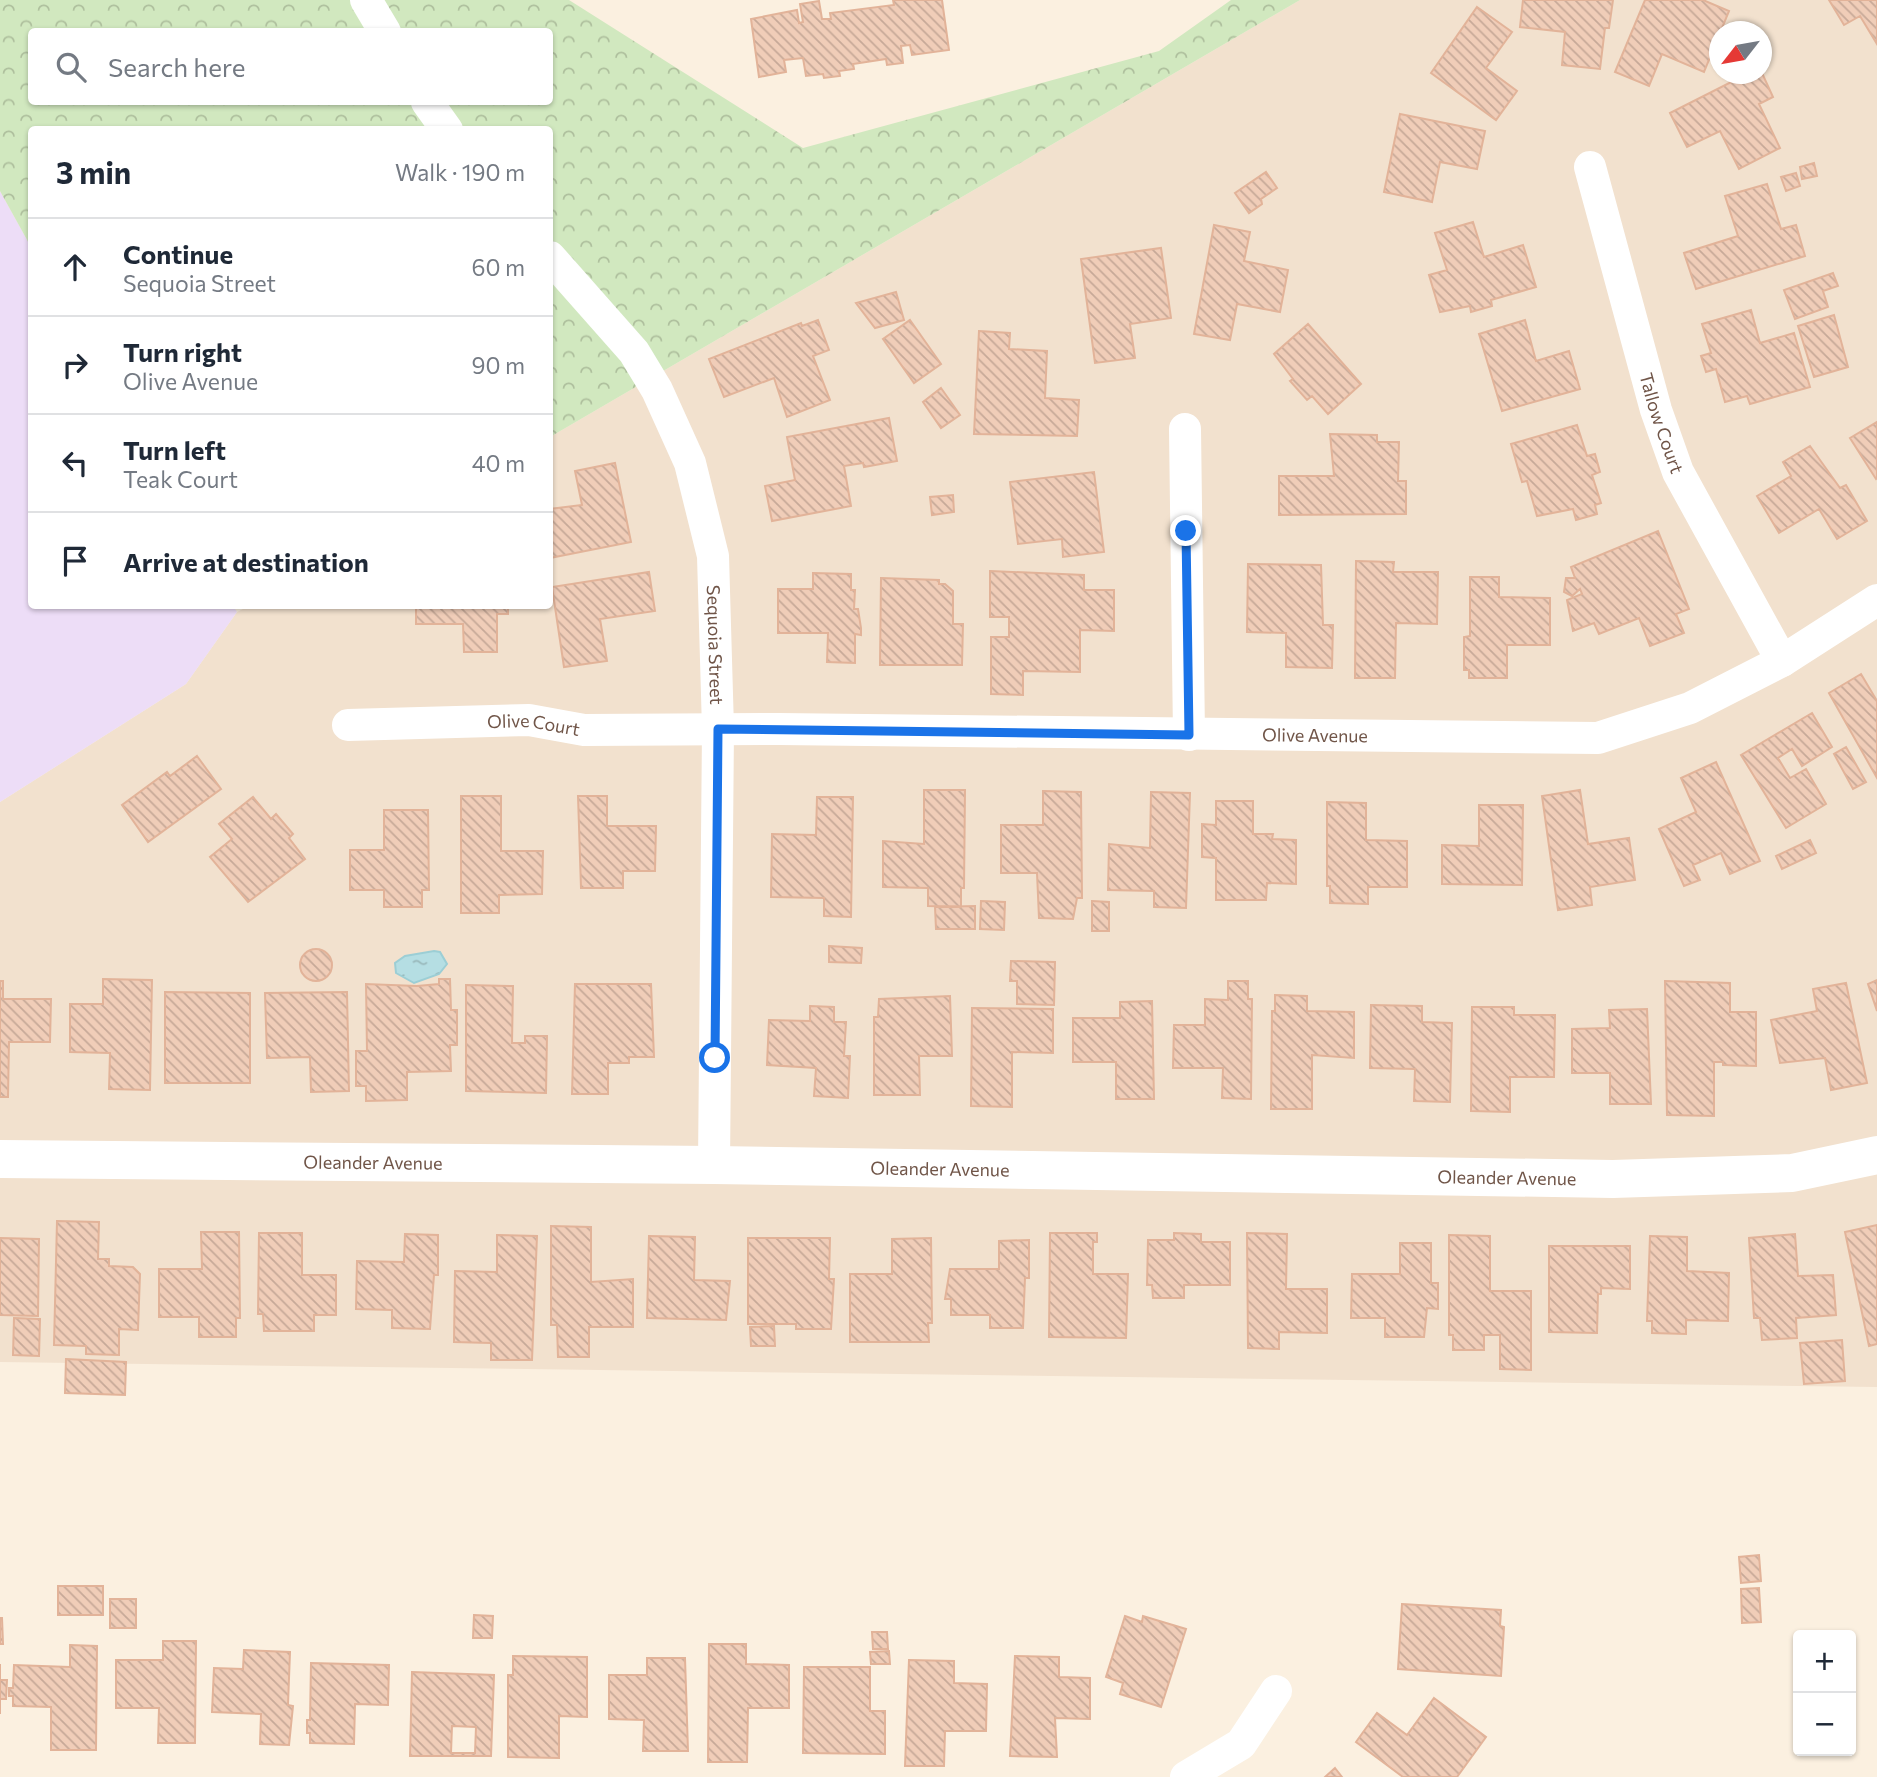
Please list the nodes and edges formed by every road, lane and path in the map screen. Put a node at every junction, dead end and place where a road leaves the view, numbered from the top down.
1 (366, 0) edge
2 (383, 28) edge
3 (429, 105) edge
4 (444, 126) edge
5 (1590, 167) dead end
6 (553, 260) edge
7 (1185, 429) dead end
8 (1877, 600) edge
9 (1783, 661) junction
10 (348, 725) dead end
11 (718, 729) junction
12 (1189, 735) junction
13 (1877, 1155) edge
14 (0, 1159) edge
15 (714, 1165) junction
16 (1276, 1691) dead end
17 (1186, 1777) edge

1 - 2 street
3 - 4 street
5 - 9 street, Tallow Court
6 - 11 street, Sequoia Street
7 - 12 street
8 - 9 street, Olive Avenue
9 - 12 street, Olive Avenue
10 - 11 street, Olive Court
11 - 12 street, Olive Avenue
11 - 15 street, Sequoia Street
13 - 15 street, Oleander Avenue
14 - 15 street, Oleander Avenue
16 - 17 street

